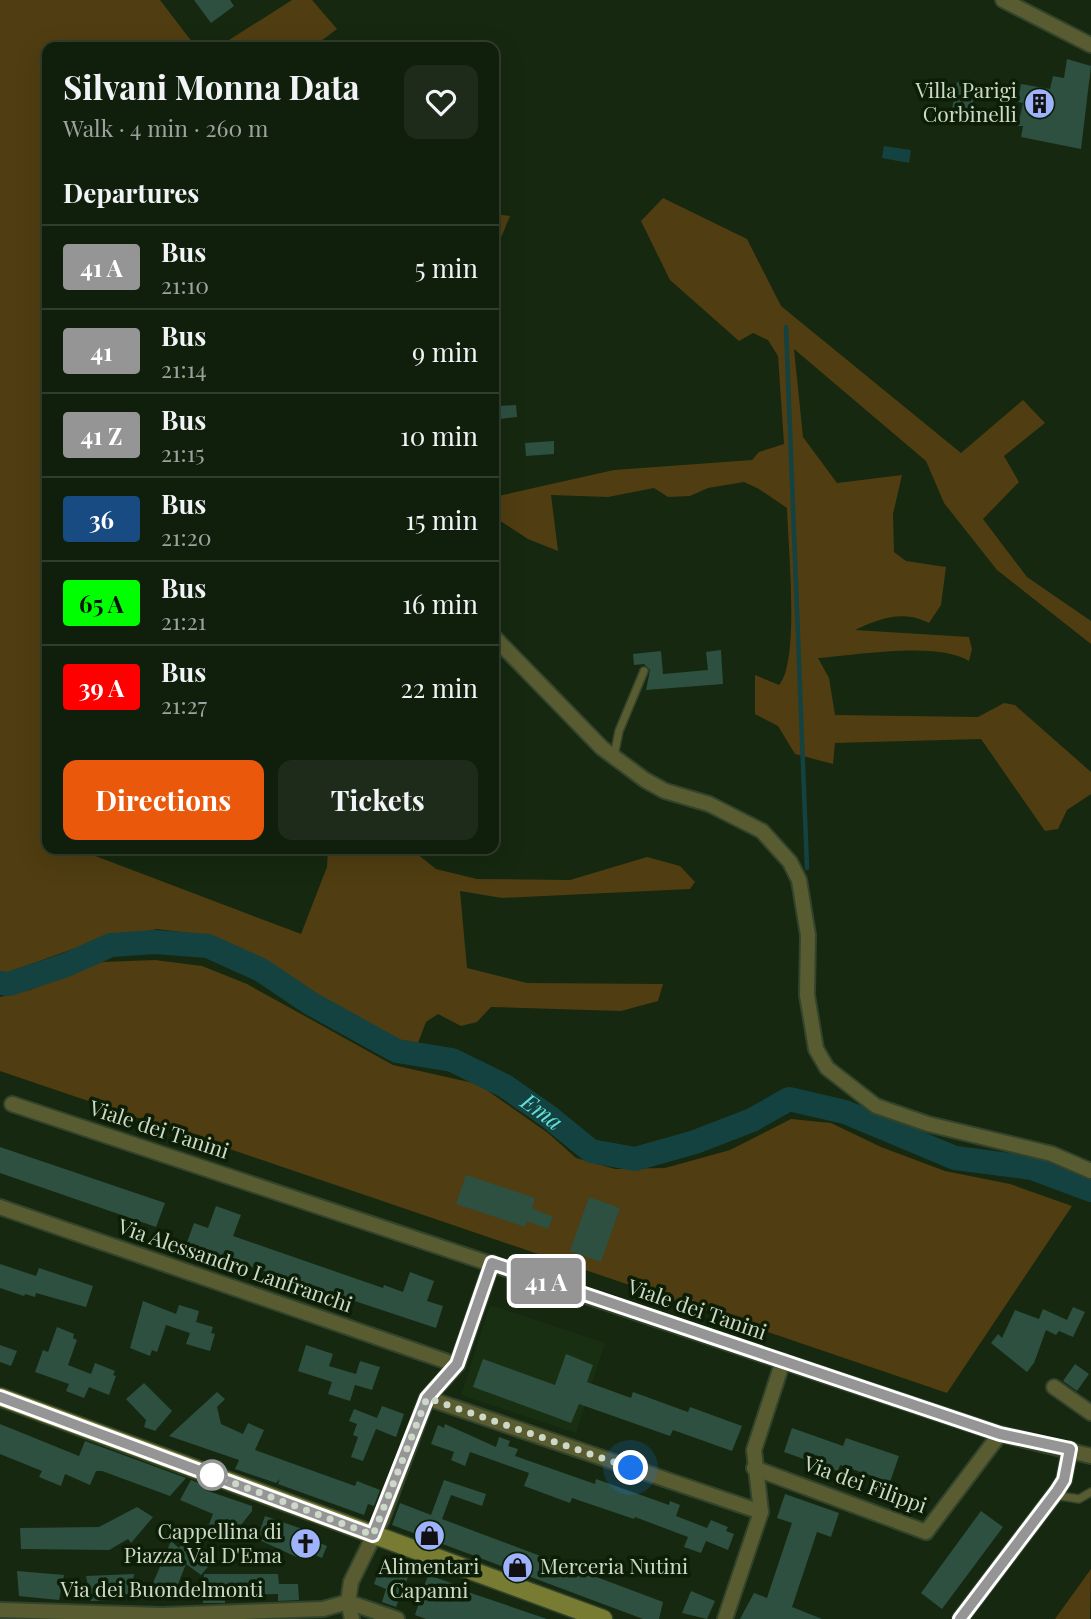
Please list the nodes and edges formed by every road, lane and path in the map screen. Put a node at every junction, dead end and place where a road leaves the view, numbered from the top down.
1 (1003, 0) edge
2 (1091, 45) edge
3 (499, 642) edge
4 (644, 671) dead end
5 (614, 756) junction
6 (12, 1104) dead end
7 (1091, 1171) edge
8 (0, 1207) edge
9 (492, 1263) junction
10 (783, 1361) junction
11 (457, 1364) junction
12 (1054, 1387) dead end
13 (0, 1397) edge
14 (427, 1398) junction
15 (1091, 1413) edge
16 (1000, 1434) junction
17 (1070, 1449) junction
18 (1091, 1456) edge
19 (754, 1468) junction
20 (1091, 1492) edge
21 (1054, 1495) junction
22 (761, 1512) junction
23 (373, 1535) junction
24 (348, 1602) junction
25 (0, 1610) edge
26 (160, 1617) edge
27 (352, 1619) edge
28 (397, 1619) edge
29 (603, 1619) edge
30 (725, 1619) edge
31 (960, 1619) edge

1 - 2 street
3 - 5 street
4 - 5 lane
5 - 7 street
6 - 9 street, Viale dei Tanini
8 - 11 street, Via Alessandro Lanfranchi
9 - 10 street, Viale dei Tanini
9 - 11 street
10 - 16 street, Viale dei Tanini
10 - 19 street
11 - 14 street
12 - 15 street
13 - 23 main road
14 - 22 street
14 - 23 street
16 - 17 street, Viale dei Tanini
16 - 19 street, Via dei Filippi
17 - 18 street, Viale dei Tanini
17 - 21 street
19 - 22 street
20 - 21 lane
21 - 31 street
22 - 30 street
23 - 24 street
23 - 29 main road
24 - 26 street, Via dei Buondelmonti
24 - 27 street
24 - 28 street
25 - 26 street, Via dei Buondelmonti

